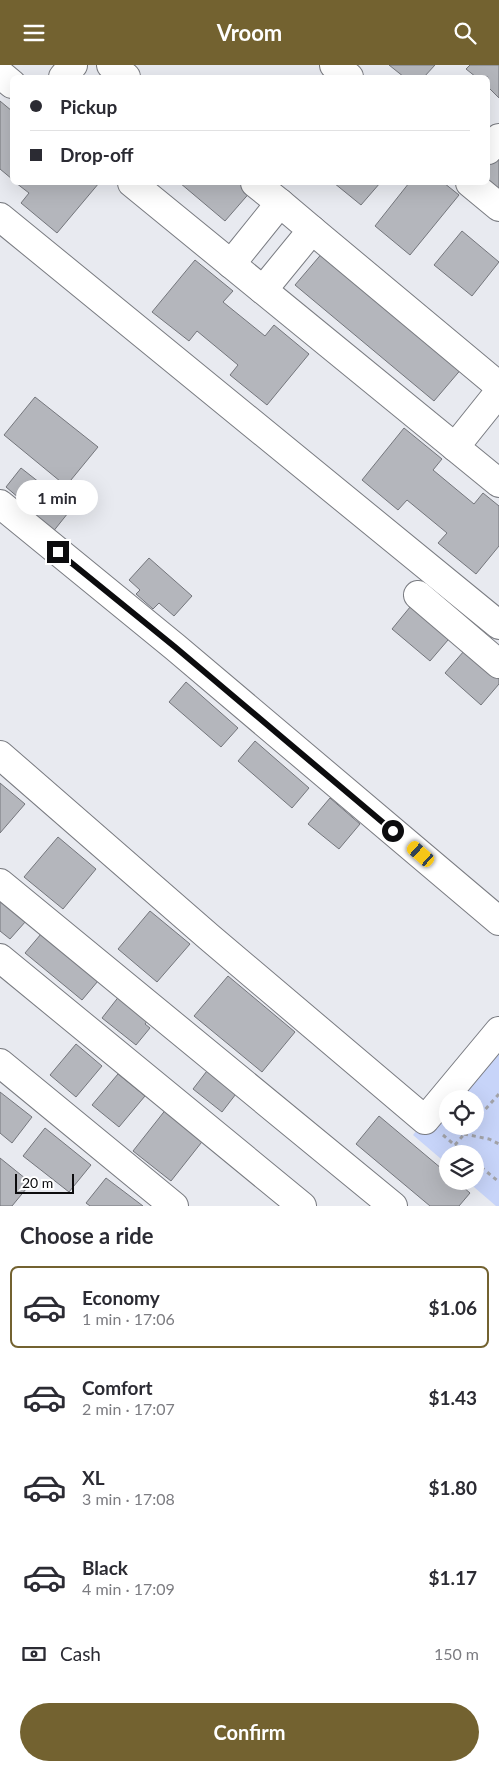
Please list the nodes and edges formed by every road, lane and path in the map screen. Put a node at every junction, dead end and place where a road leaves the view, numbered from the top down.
1 (73, 65) edge
2 (111, 65) edge
3 (334, 65) edge
4 (0, 74) edge
5 (65, 75) edge
6 (124, 75) edge
7 (346, 75) edge
8 (10, 82) edge
9 (499, 138) edge
10 (490, 149) edge
11 (134, 185) edge
12 (258, 185) edge
13 (472, 185) edge
14 (280, 203) junction
15 (499, 207) edge
16 (0, 217) edge
17 (312, 231) junction
18 (232, 264) junction
19 (264, 291) junction
20 (499, 386) edge
21 (499, 392) edge
22 (455, 447) junction
23 (499, 483) edge
24 (0, 504) edge
25 (418, 595) dead end
26 (499, 625) edge
27 (499, 664) edge
28 (0, 755) edge
29 (0, 883) edge
30 (499, 921) edge
31 (0, 958) edge
32 (499, 1031) edge
33 (0, 1063) edge
34 (499, 1094) edge
35 (484, 1111) edge
36 (425, 1120) junction
37 (463, 1135) edge
38 (469, 1135) edge
39 (499, 1144) edge
40 (455, 1145) joint
41 (484, 1170) edge
42 (499, 1182) edge
43 (174, 1206) edge
44 (302, 1206) edge
45 (393, 1206) edge

1 - 5 street
2 - 6 street
3 - 7 street
4 - 8 street
9 - 10 street
11 - 18 street
12 - 14 street
13 - 15 street
14 - 17 street
14 - 18 street
16 - 26 street
17 - 19 street
17 - 20 street
18 - 19 street
19 - 22 street
21 - 22 street
22 - 23 street
24 - 30 street
25 - 27 street
28 - 36 street
29 - 45 street
31 - 44 street
32 - 36 street
33 - 43 street
34 - 35 path
36 - 40 path
37 - 40 path
38 - 39 path
41 - 42 path

